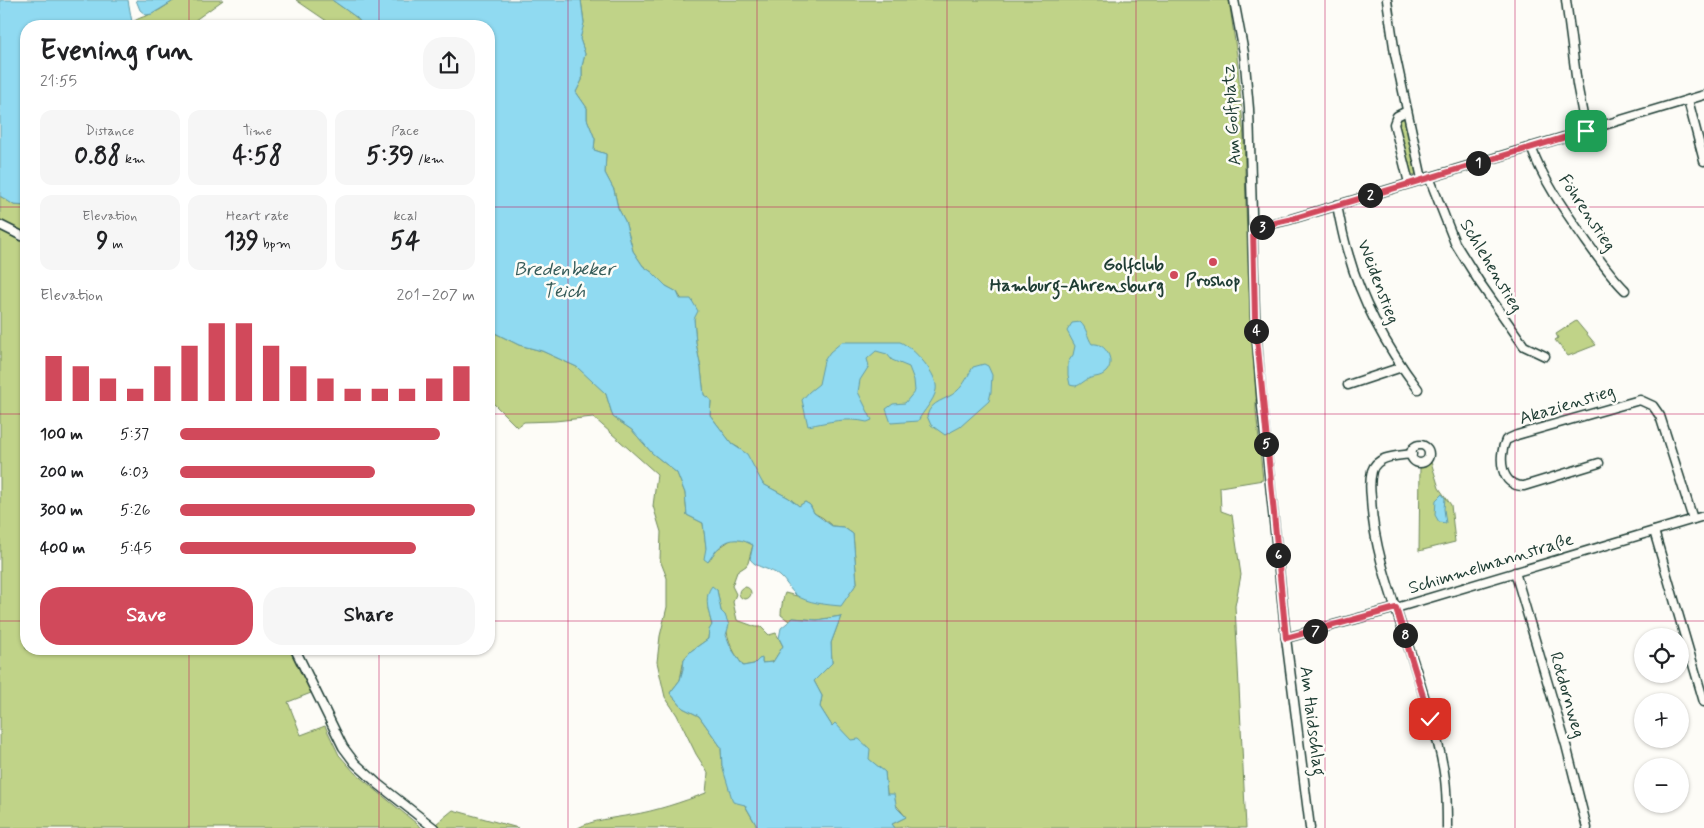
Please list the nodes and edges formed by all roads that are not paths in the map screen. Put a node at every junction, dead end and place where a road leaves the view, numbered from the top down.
1 (1234, 0) edge
2 (1387, 0) edge
3 (1566, 0) edge
4 (1704, 95) edge
5 (1688, 100) junction
6 (1407, 111) junction
7 (1586, 131) junction
8 (1531, 147) junction
9 (1704, 161) edge
10 (1426, 178) junction
11 (1409, 183) junction
12 (1336, 204) junction
13 (0, 225) edge
14 (1253, 228) junction
15 (20, 235) edge
16 (1625, 290) dead end
17 (1545, 356) dead end
18 (1402, 367) junction
19 (1348, 385) dead end
20 (1418, 389) dead end
21 (1412, 454) dead end
22 (1599, 462) dead end
23 (1704, 516) edge
24 (1693, 519) junction
25 (1654, 531) junction
26 (1515, 572) junction
27 (1396, 608) junction
28 (1286, 638) junction
29 (298, 655) edge
30 (1704, 702) edge
31 (434, 828) edge
32 (1310, 828) edge
33 (1447, 828) edge
34 (1587, 828) edge

1 - 14 street, Am Golfplatz
2 - 6 street, Schlehenstieg
3 - 7 street
4 - 5 street
5 - 7 street
5 - 9 street
6 - 10 street, Schlehenstieg
6 - 11 street
7 - 8 street
8 - 10 street
8 - 16 street, Föhrenstieg
10 - 11 street
10 - 17 street, Schlehenstieg
11 - 12 street
12 - 14 street
12 - 18 street, Weidenstieg
13 - 15 street
14 - 28 street, Am Haidschlag
18 - 19 street
18 - 20 street, Weidenstieg
21 - 27 street
22 - 24 street, Akazienstieg
23 - 24 street, Schimmelmannstraße
24 - 25 street, Schimmelmannstraße
25 - 26 street, Schimmelmannstraße
25 - 30 street
26 - 27 street, Schimmelmannstraße
26 - 34 street, Rotdornweg
27 - 28 street, Schimmelmannstraße
27 - 33 street
28 - 32 street, Am Haidschlag
29 - 31 street

